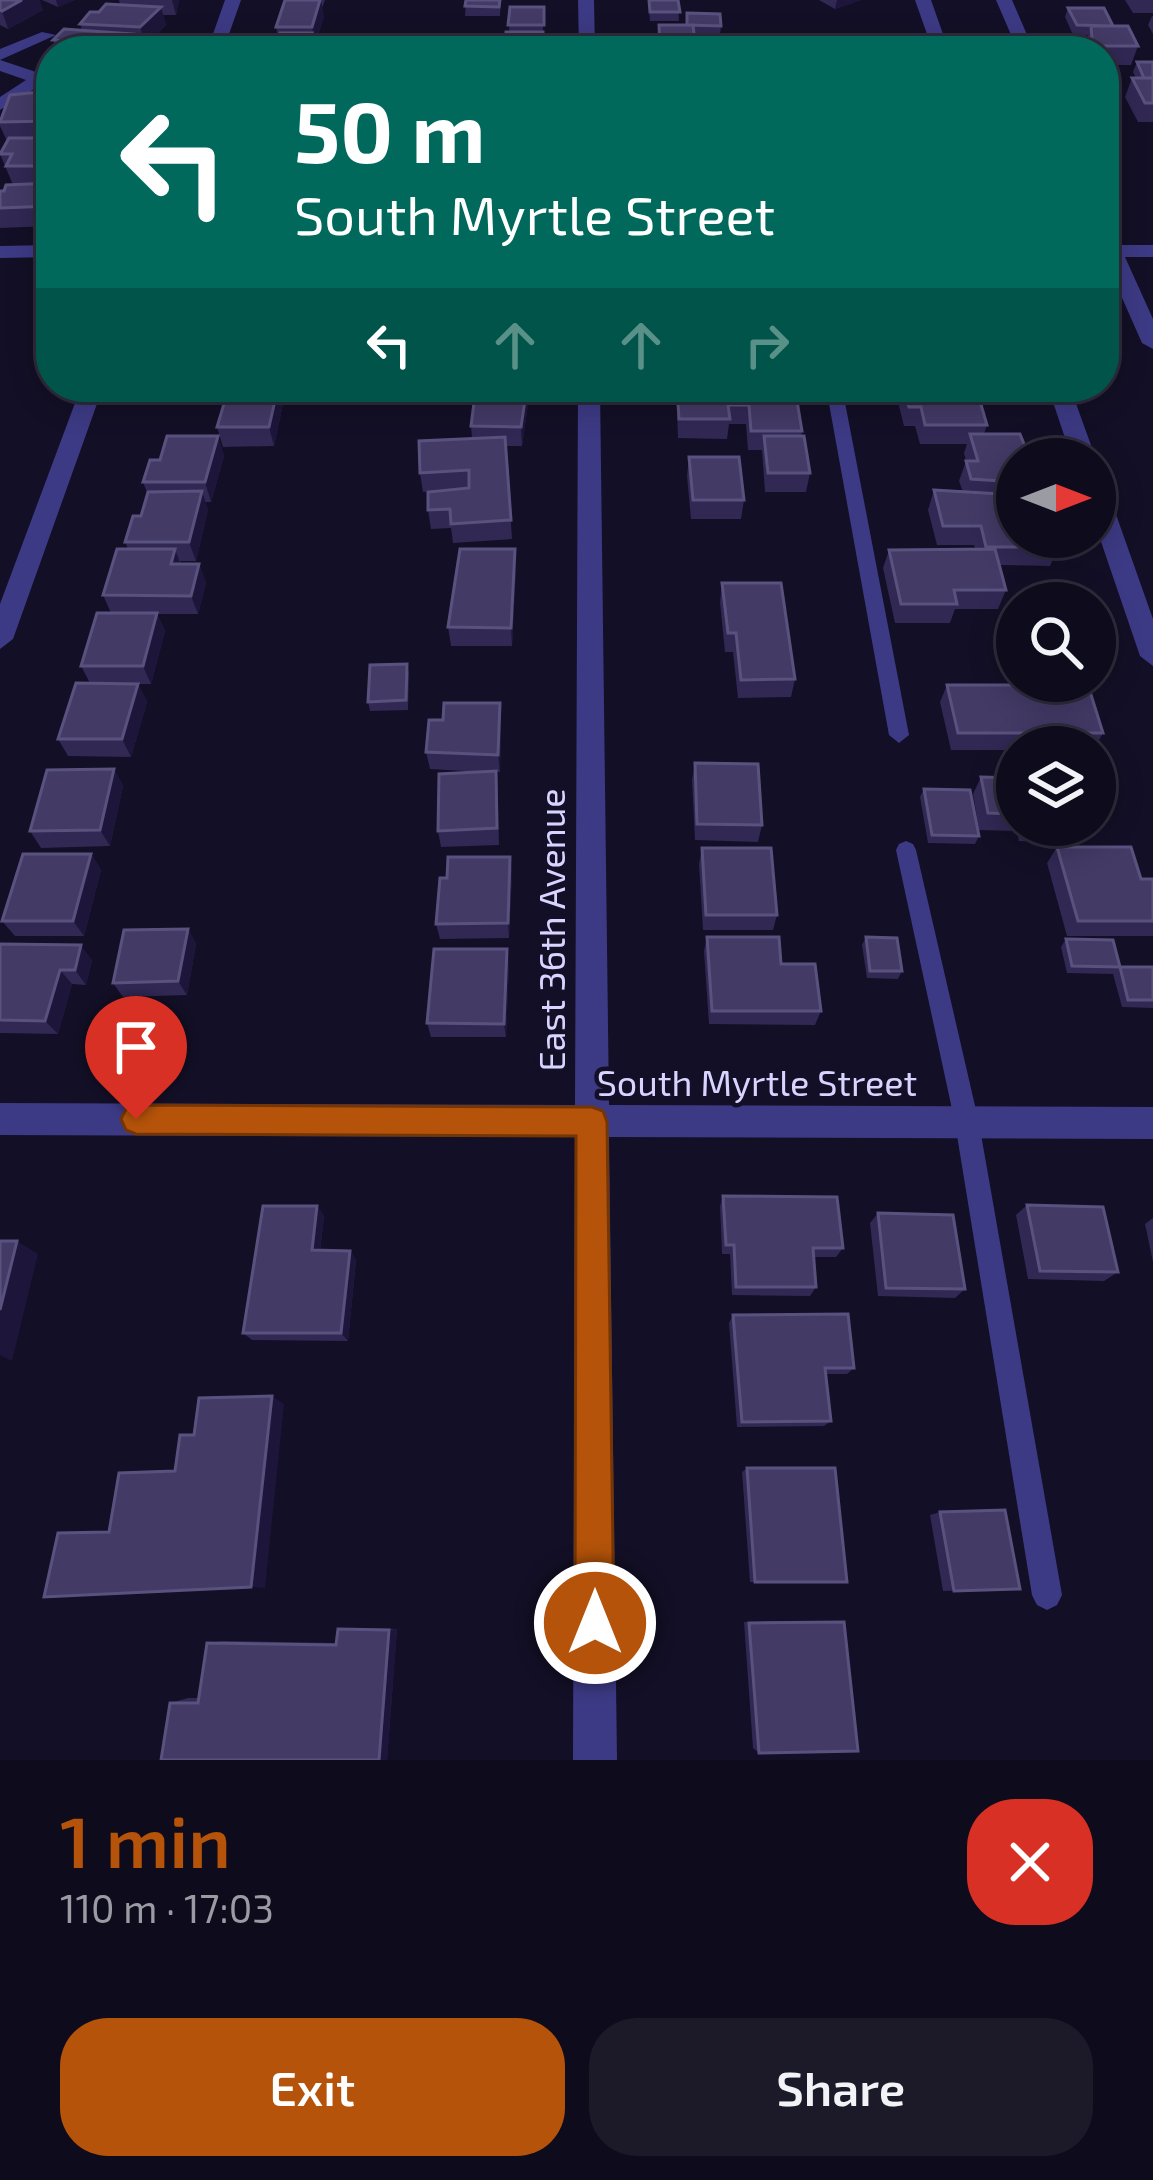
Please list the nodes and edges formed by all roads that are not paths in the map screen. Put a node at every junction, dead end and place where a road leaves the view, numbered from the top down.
1 (233, 0) edge
2 (586, 0) edge
3 (923, 0) edge
4 (1004, 0) edge
5 (220, 36) edge
6 (587, 36) edge
7 (936, 36) edge
8 (1020, 36) edge
9 (36, 40) edge
10 (0, 55) edge
11 (0, 64) edge
12 (36, 79) edge
13 (36, 86) edge
14 (0, 105) edge
15 (1119, 247) edge
16 (36, 251) edge
17 (1153, 251) edge
18 (0, 252) edge
19 (1119, 271) edge
20 (1153, 343) edge
21 (87, 402) edge
22 (589, 402) edge
23 (837, 402) edge
24 (1064, 402) edge
25 (1077, 438) edge
26 (1116, 549) edge
27 (0, 639) edge
28 (1153, 656) edge
29 (899, 735) dead end
30 (907, 850) dead end
31 (0, 1119) edge
32 (592, 1122) junction
33 (967, 1123) junction
34 (1153, 1123) edge
35 (1047, 1595) dead end
36 (595, 1760) edge

1 - 5 street
2 - 6 street
3 - 7 street
4 - 8 street
9 - 10 street
11 - 12 street
13 - 14 street
15 - 17 street
16 - 18 street
19 - 20 street
21 - 27 street
22 - 32 street, East 36th Avenue
23 - 29 lane
24 - 25 street
26 - 28 street
30 - 33 lane
31 - 32 street, South Myrtle Street
32 - 33 street, South Myrtle Street
32 - 36 street, East 36th Avenue
33 - 34 street, South Myrtle Street
33 - 35 lane

